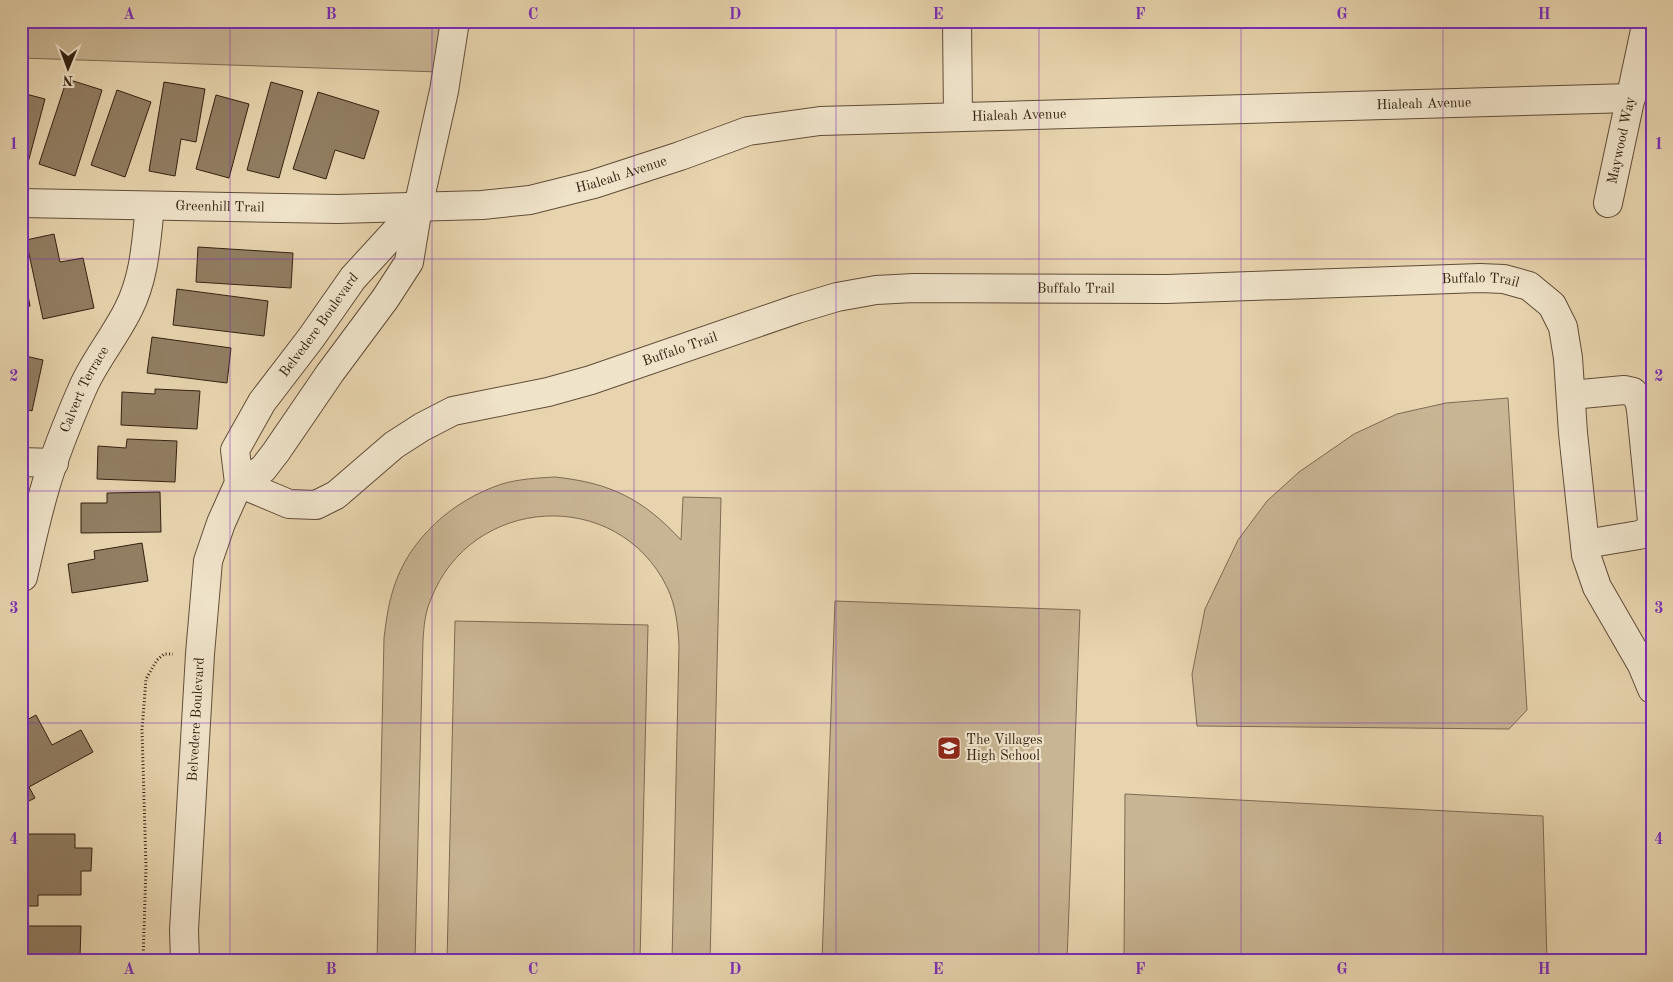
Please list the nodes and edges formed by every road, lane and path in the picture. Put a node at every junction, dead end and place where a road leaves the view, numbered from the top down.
1 (455, 21) edge
2 (957, 21) edge
3 (1647, 21) edge
4 (1630, 98) junction
5 (958, 117) junction
6 (1608, 202) dead end
7 (21, 203) edge
8 (150, 206) junction
9 (418, 207) junction
10 (300, 353) junction
11 (330, 373) junction
12 (1570, 394) junction
13 (21, 462) edge
14 (54, 463) junction
15 (239, 483) junction
16 (1652, 521) edge
17 (1652, 526) edge
18 (1585, 544) junction
19 (23, 577) dead end
20 (200, 654) junction
21 (1652, 689) edge
22 (143, 961) edge
23 (185, 961) edge

1 - 9 street, Belvedere Boulevard
2 - 5 street
3 - 4 street, Maywood Way
4 - 5 street, Hialeah Avenue
4 - 6 street, Maywood Way
5 - 9 street, Hialeah Avenue
7 - 8 street, Greenhill Trail
8 - 9 street, Greenhill Trail
8 - 14 street, Calvert Terrace
9 - 10 street, Belvedere Boulevard
9 - 11 street, Belvedere Boulevard
10 - 11 street
10 - 15 street, Belvedere Boulevard
11 - 15 street, Belvedere Boulevard
12 - 15 street, Buffalo Trail
12 - 16 street
12 - 18 street, Buffalo Trail
13 - 14 street
14 - 19 street, Calvert Terrace
15 - 20 street, Belvedere Boulevard
17 - 18 street
18 - 21 street, Buffalo Trail
20 - 22 path
20 - 23 street, Belvedere Boulevard

